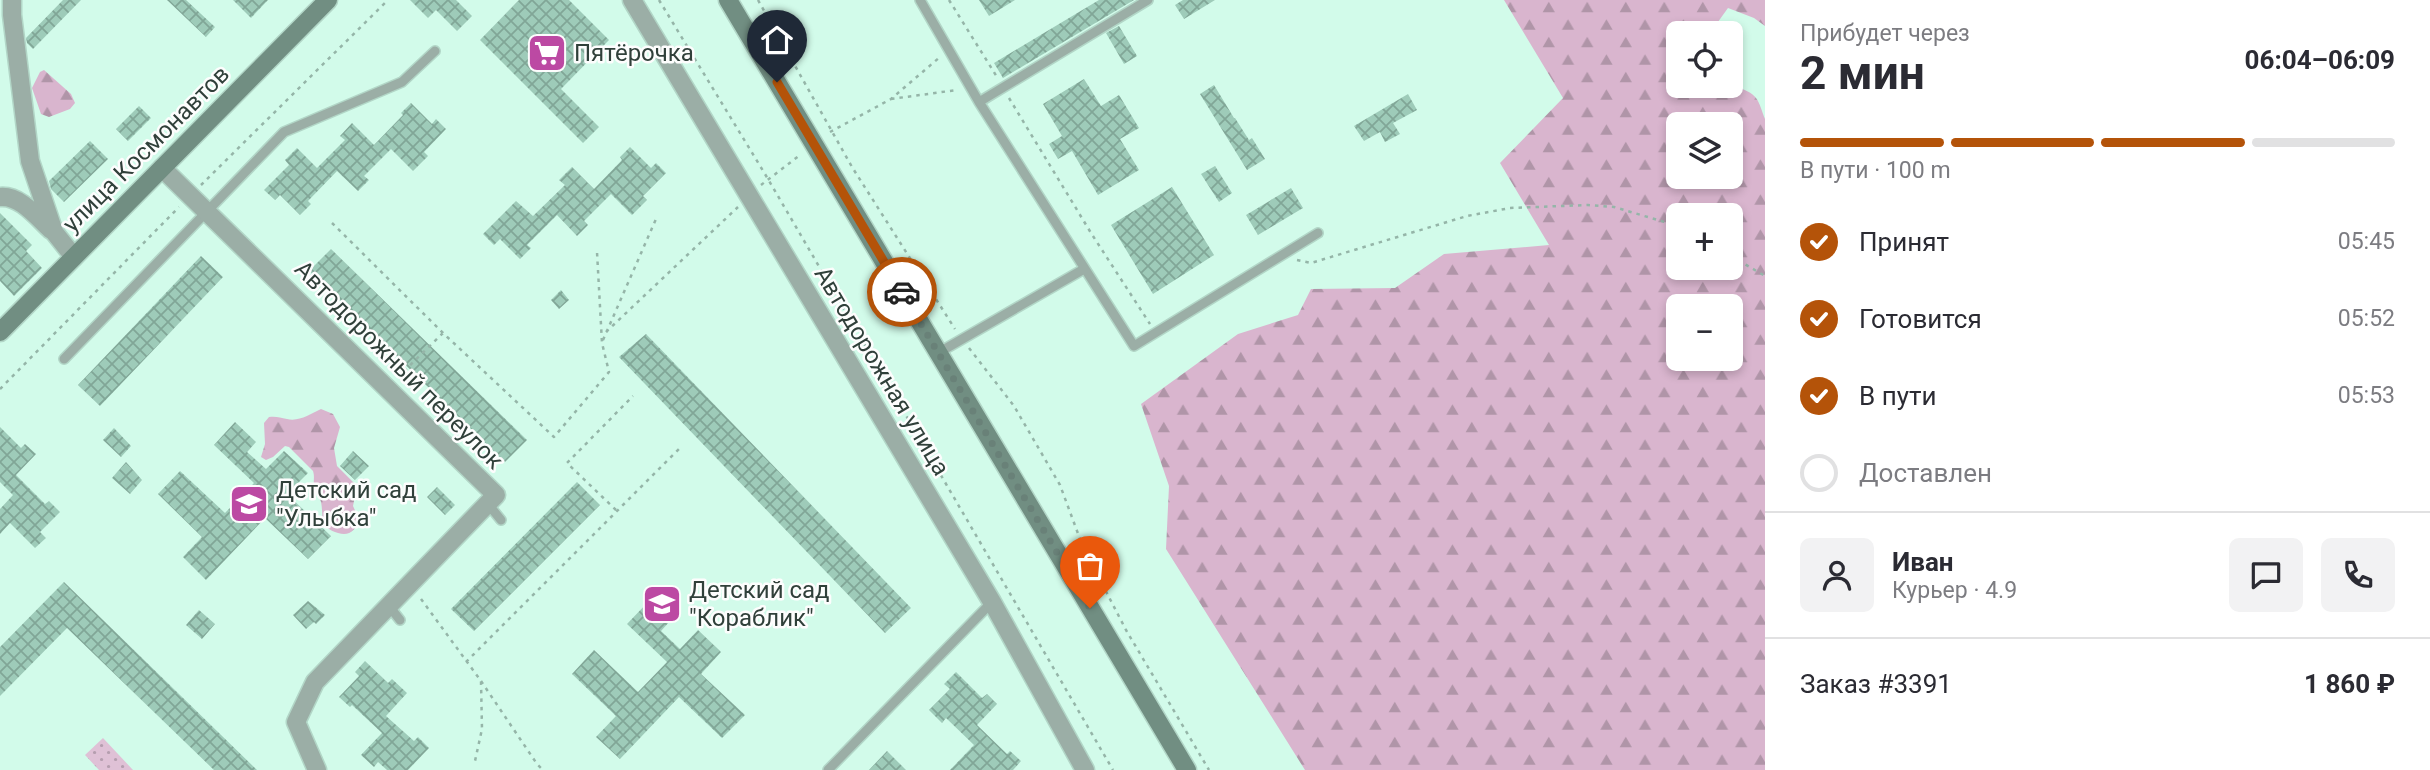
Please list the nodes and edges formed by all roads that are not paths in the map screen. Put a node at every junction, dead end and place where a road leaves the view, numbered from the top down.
1 (12, 0) edge
2 (328, 0) edge
3 (632, 0) edge
4 (728, 0) edge
5 (920, 0) edge
6 (1148, 0) edge
7 (435, 51) dead end
8 (979, 102) junction
9 (162, 168) junction
10 (0, 197) edge
11 (207, 212) junction
12 (54, 232) junction
13 (1318, 233) dead end
14 (74, 257) junction
15 (1084, 269) junction
16 (0, 332) edge
17 (938, 353) junction
18 (64, 359) dead end
19 (488, 504) junction
20 (501, 520) dead end
21 (992, 602) junction
22 (317, 770) edge
23 (828, 770) edge
24 (1085, 770) edge
25 (1187, 770) edge

1 - 12 street
2 - 9 main road, улица Космонавтов
3 - 21 street, Автодорожная улица
4 - 17 main road
5 - 8 lane
6 - 8 lane
7 - 11 lane
8 - 15 lane
9 - 11 street, Автодорожный переулок
9 - 14 main road, улица Космонавтов
10 - 12 street
11 - 18 lane
11 - 19 street, Автодорожный переулок
12 - 14 street
13 - 15 lane
14 - 16 main road, улица Космонавтов
15 - 17 lane
17 - 25 main road
19 - 20 lane
19 - 22 street, Автодорожный переулок
21 - 23 lane
21 - 24 street, Автодорожная улица

